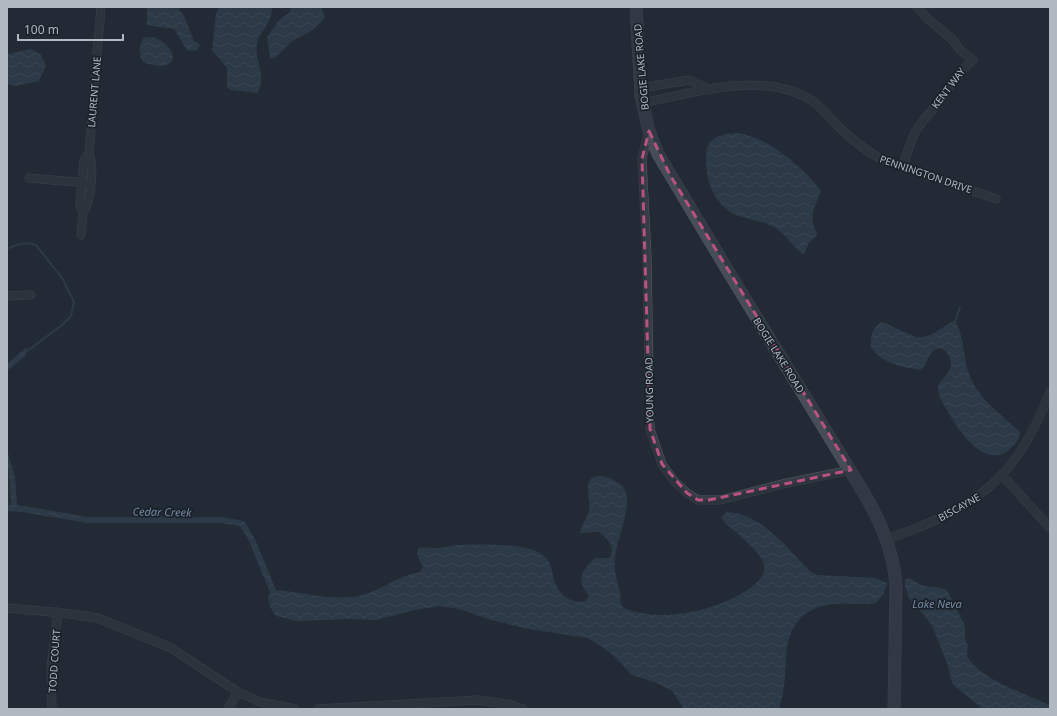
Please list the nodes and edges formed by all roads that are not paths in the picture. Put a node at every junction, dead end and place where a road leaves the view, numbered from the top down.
1 (101, 7) edge
2 (636, 7) edge
3 (918, 7) edge
4 (640, 88) junction
5 (711, 90) junction
6 (642, 103) junction
7 (649, 130) junction
8 (903, 166) junction
9 (29, 178) dead end
10 (86, 183) junction
11 (996, 199) dead end
12 (81, 235) dead end
13 (31, 295) dead end
14 (7, 296) edge
15 (1050, 392) edge
16 (851, 470) junction
17 (1002, 475) junction
18 (1050, 528) edge
19 (887, 539) junction
20 (7, 608) edge
21 (58, 612) junction
22 (238, 692) junction
23 (363, 708) edge
24 (52, 709) edge
25 (228, 709) edge
26 (295, 709) edge
27 (318, 709) edge
28 (523, 709) edge
29 (894, 709) edge

1 - 10 street, LAURENT LANE
2 - 4 main road, BOGIE LAKE ROAD
3 - 8 street, KENT WAY
4 - 5 street
4 - 6 main road, BOGIE LAKE ROAD
5 - 6 street, PENNINGTON DRIVE
5 - 8 street, PENNINGTON DRIVE
6 - 7 main road, BOGIE LAKE ROAD
7 - 16 main road, BOGIE LAKE ROAD
7 - 16 street, YOUNG ROAD
8 - 11 street, PENNINGTON DRIVE
9 - 10 street
10 - 12 street, LAURENT LANE
13 - 14 street
15 - 17 street, BISCAYNE
16 - 19 main road, BOGIE LAKE ROAD
17 - 18 street
17 - 19 street, BISCAYNE
19 - 29 main road, BOGIE LAKE ROAD
20 - 21 street
21 - 22 street
21 - 24 street, TODD COURT
22 - 25 street
22 - 26 street
23 - 27 street
23 - 28 street

